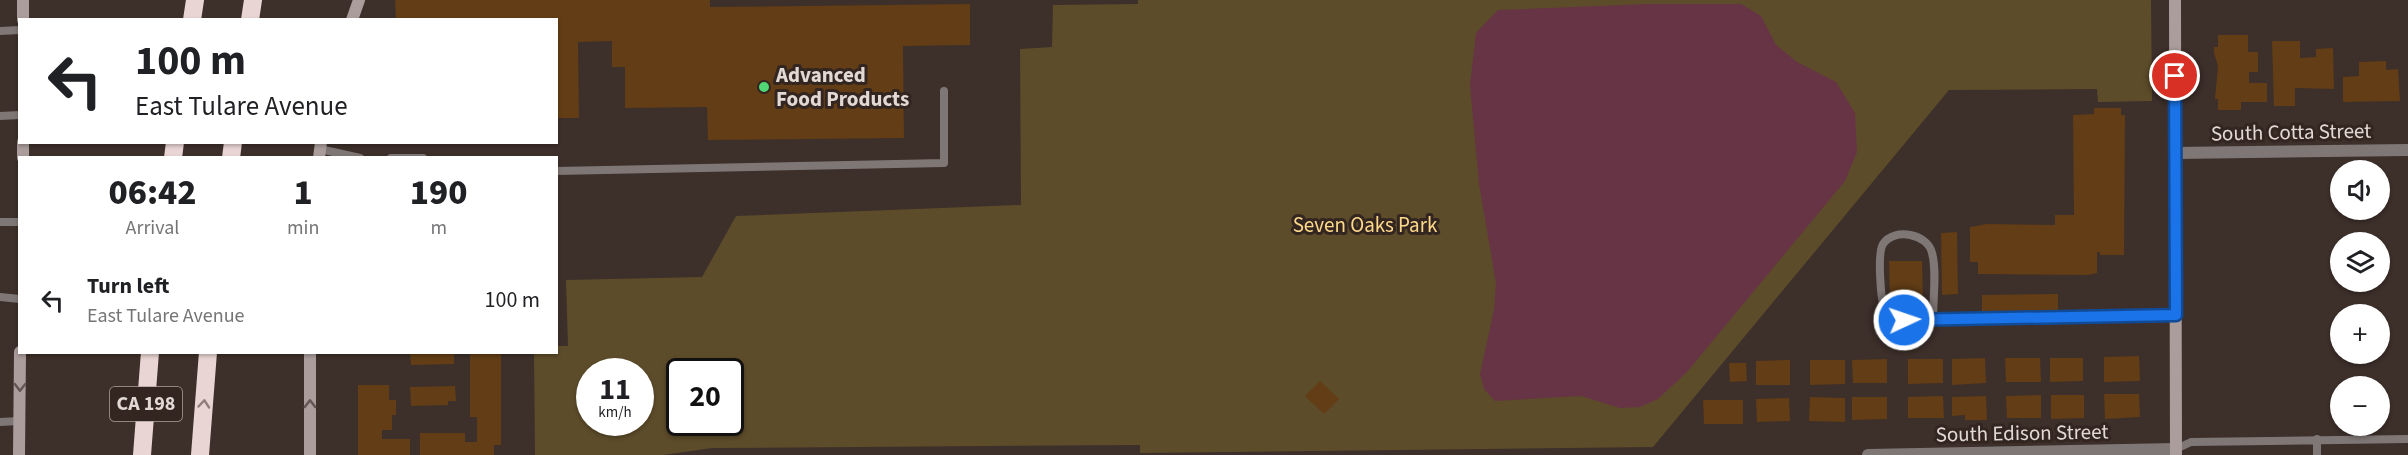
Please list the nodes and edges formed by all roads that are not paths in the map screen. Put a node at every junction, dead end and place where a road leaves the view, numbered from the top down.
1 (22, 0) edge
2 (195, 0) edge
3 (253, 0) edge
4 (358, 0) edge
5 (2175, 0) edge
6 (23, 18) edge
7 (192, 18) edge
8 (250, 18) edge
9 (353, 18) edge
10 (18, 30) edge
11 (0, 31) edge
12 (944, 91) dead end
13 (0, 116) edge
14 (18, 116) edge
15 (320, 150) edge
16 (2408, 150) edge
17 (2175, 153) junction
18 (350, 156) edge
19 (558, 171) edge
20 (0, 222) edge
21 (18, 222) edge
22 (0, 297) edge
23 (18, 299) edge
24 (2176, 315) junction
25 (1933, 318) junction
26 (20, 354) edge
27 (150, 354) edge
28 (208, 354) edge
29 (310, 354) edge
30 (0, 422) edge
31 (19, 422) junction
32 (2317, 439) junction
33 (2408, 439) edge
34 (2176, 452) edge
35 (19, 455) edge
36 (142, 455) edge
37 (200, 455) edge
38 (310, 455) edge
39 (1868, 455) edge
40 (2317, 455) edge

1 - 6 street
2 - 7 highway
3 - 8 highway
4 - 9 street
5 - 17 street
10 - 11 lane
12 - 19 lane
13 - 14 lane
15 - 18 lane
16 - 17 street, South Cotta Street
17 - 24 street
20 - 21 lane
22 - 23 lane
24 - 25 lane
24 - 34 street
25 - 25 lane
26 -> 31 street
27 - 36 highway, CA 198
37 -> 28 highway, CA 198
38 -> 29 street
30 - 31 lane
31 - 35 street
32 - 33 lane
32 - 34 lane
32 - 40 lane
34 - 39 street, South Edison Street

